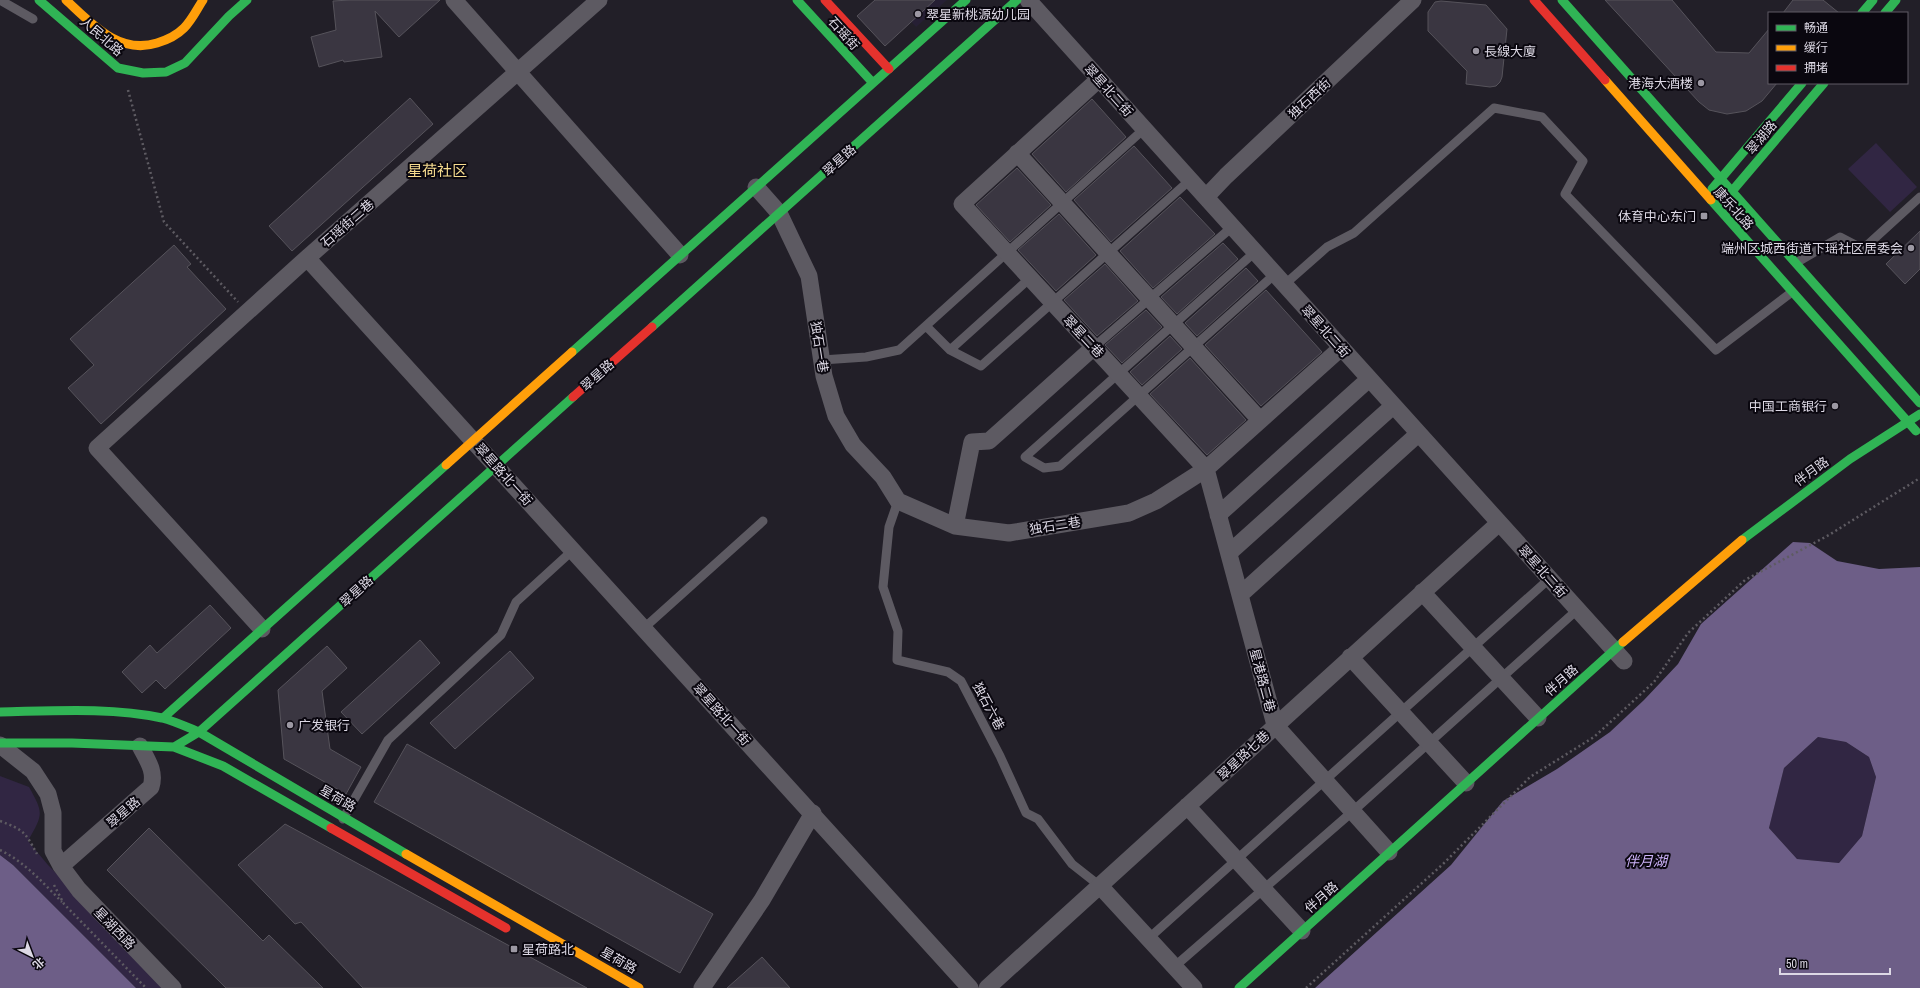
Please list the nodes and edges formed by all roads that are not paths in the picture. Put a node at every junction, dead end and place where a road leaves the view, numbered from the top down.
1 (0, 0) edge
2 (39, 0) edge
3 (66, 0) edge
4 (203, 0) edge
5 (247, 0) edge
6 (454, 0) edge
7 (599, 0) edge
8 (797, 0) edge
9 (825, 0) edge
10 (966, 0) edge
11 (1017, 0) edge
12 (1028, 0) edge
13 (1413, 0) edge
14 (1534, 0) edge
15 (1562, 0) edge
16 (1873, 0) edge
17 (1896, 0) edge
18 (1863, 12) edge
19 (1886, 12) edge
20 (33, 19) dead end
21 (889, 69) junction
22 (519, 71) junction
23 (1099, 79) junction
24 (873, 83) junction
25 (1801, 84) edge
26 (1823, 84) edge
27 (1144, 129) junction
28 (1017, 153) junction
29 (1722, 179) junction
30 (1190, 180) junction
31 (756, 187) junction
32 (1733, 192) junction
33 (1706, 195) junction
34 (1920, 197) edge
35 (1206, 198) junction
36 (1062, 203) junction
37 (1717, 208) junction
38 (779, 213) junction
39 (1232, 227) junction
40 (1255, 252) junction
41 (1007, 253) junction
42 (1108, 253) junction
43 (680, 255) junction
44 (307, 258) junction
45 (1796, 263) junction
46 (1030, 278) junction
47 (1280, 280) junction
48 (1792, 292) junction
49 (1150, 299) junction
50 (1053, 302) junction
51 (1173, 325) junction
52 (926, 326) junction
53 (1094, 347) junction
54 (1194, 347) junction
55 (1341, 348) junction
56 (950, 350) junction
57 (822, 360) junction
58 (1118, 374) junction
59 (1369, 379) junction
60 (1139, 396) junction
61 (1920, 403) edge
62 (1393, 406) junction
63 (1920, 414) edge
64 (1260, 420) junction
65 (1907, 422) junction
66 (1915, 432) edge
67 (1418, 434) junction
68 (473, 440) junction
69 (497, 465) junction
70 (1206, 469) junction
71 (898, 501) junction
72 (1218, 515) junction
73 (763, 521) dead end
74 (1499, 522) junction
75 (955, 526) junction
76 (574, 550) junction
77 (1229, 553) junction
78 (1549, 578) junction
79 (1422, 592) junction
80 (1240, 595) junction
81 (1577, 610) junction
82 (644, 628) junction
83 (262, 629) junction
84 (1473, 647) junction
85 (1350, 657) junction
86 (1621, 658) junction
87 (1501, 678) junction
88 (70, 710) junction
89 (0, 712) edge
90 (1401, 712) junction
91 (163, 718) junction
92 (1538, 718) junction
93 (71, 723) dead end
94 (1275, 725) junction
95 (199, 732) junction
96 (1429, 742) junction
97 (0, 744) edge
98 (140, 746) junction
99 (174, 747) junction
100 (1325, 780) junction
101 (1466, 783) junction
102 (1187, 806) junction
103 (1352, 812) junction
104 (813, 813) junction
105 (344, 817) junction
106 (336, 831) junction
107 (1389, 852) junction
108 (1236, 860) junction
109 (61, 866) junction
110 (1100, 886) junction
111 (1263, 889) junction
112 (1302, 931) junction
113 (514, 932) dead end
114 (1148, 939) junction
115 (1174, 967) junction
116 (172, 988) edge
117 (639, 988) edge
118 (702, 988) edge
119 (970, 988) edge
120 (987, 988) edge
121 (1194, 988) edge
122 (1239, 988) edge

1 - 20 lane
2 - 5 street, 人民北路
3 - 4 street, 人民北路
6 - 22 street
7 - 22 street, 石瑶街二巷
8 - 24 street, 石瑶街
9 - 21 street, 石瑶街
10 - 21 street
11 - 38 street, 翠星路
12 - 23 street, 翠星北二街
13 - 35 street, 独石西街
14 - 33 street, 康乐北路
15 - 29 street, 康乐北路
16 - 18 street
17 - 19 street
21 - 24 street
22 - 43 street
22 - 44 street, 石瑶街二巷
23 - 27 street, 翠星北二街
23 - 28 street
24 - 31 street
25 - 29 street, 翠湖路
26 - 32 street, 翠湖路
27 - 30 street, 翠星北二街
27 - 36 lane
28 - 36 street
28 - 41 street, 翠星二巷
29 - 32 street, 康乐北路
29 - 33 street, 翠湖路
30 - 35 street, 翠星北二街
30 - 42 lane
31 - 38 street, 独石一巷
31 - 43 street
32 - 37 street, 翠湖路
32 - 45 street, 康乐北路
33 - 37 street, 康乐北路
34 - 45 lane
35 - 39 street, 翠星北二街
36 - 41 lane
36 - 42 street
37 - 48 street, 康乐北路
38 - 57 street, 独石一巷
38 - 69 street, 翠星路
39 - 40 street, 翠星北二街
39 - 49 lane
40 - 47 street, 翠星北二街
40 - 51 lane
41 - 46 street, 翠星二巷
41 - 52 lane
42 - 49 street
42 - 50 lane
43 - 68 street
44 - 68 street, 翠星路北一街
44 - 83 street, 石瑶街二巷
45 - 61 street, 康乐北路
46 - 50 street, 翠星二巷
46 - 56 lane
47 - 48 lane
47 - 54 lane
47 - 55 street, 翠星北二街
48 - 65 street, 康乐北路
49 - 51 street
49 - 53 lane
50 - 53 street, 翠星二巷
50 - 56 lane
51 - 54 street
51 - 58 lane
52 - 56 lane
52 - 57 lane
53 - 58 street, 翠星二巷
53 - 75 street
54 - 60 lane
54 - 64 street
55 - 59 street, 翠星北二街
55 - 64 street, 独石二巷
57 - 71 street, 独石一巷
58 - 60 street, 翠星二巷
58 - 60 lane
59 - 62 street, 翠星北二街
59 - 72 street
60 - 70 street, 翠星二巷
62 - 67 street, 翠星北二街
62 - 77 street
63 - 65 street, 伴月路
64 - 70 street, 独石二巷
65 - 66 street, 康乐北路
65 - 86 street, 伴月路
67 - 74 street, 翠星北二街
67 - 80 street
68 - 69 street, 翠星路北一街
68 - 83 street
69 - 76 street, 翠星路北一街
69 - 95 street, 翠星路
70 - 72 street, 星港路二巷
70 - 75 street, 独石二巷
71 - 75 street, 独石二巷
71 - 110 lane, 独石六巷
72 - 77 street, 星港路二巷
73 - 82 lane
74 - 78 street, 翠星北二街
74 - 79 street, 翠星路七巷
76 - 82 street, 翠星路北一街
76 - 105 lane
77 - 80 street, 星港路二巷
78 - 81 street, 翠星北二街
78 - 84 lane
79 - 84 street
79 - 85 street, 翠星路七巷
80 - 94 street, 星港路二巷
81 - 86 street, 翠星北二街
81 - 87 lane
82 - 104 street, 翠星路北一街
83 - 91 street
84 - 87 street
84 - 90 lane
85 - 90 street
85 - 94 street, 翠星路七巷
86 - 92 street, 伴月路
87 - 92 street
87 - 96 lane
88 - 89 street, 星荷路
88 - 91 street, 星荷路
88 - 93 street
90 - 96 street
90 - 100 lane
91 - 95 street, 星荷路
92 - 101 street, 伴月路
94 - 100 street, 星港路二巷
94 - 102 street, 翠星路七巷
95 - 99 street, 翠星路
95 - 105 street, 星荷路
96 - 101 street
96 - 103 lane
97 - 98 street
97 - 109 street, 星湖西路
98 - 99 street
98 - 109 street, 翠星路
99 - 106 street
100 - 103 street, 星港路二巷
100 - 108 lane
101 - 107 street, 伴月路
102 - 108 street
102 - 110 street, 翠星路七巷
103 - 107 street, 星港路二巷
103 - 111 lane
104 - 118 street
104 - 119 street, 翠星路北一街
105 - 106 lane
105 - 117 street, 星荷路
106 - 113 street
107 - 112 street, 伴月路
108 - 111 street
108 - 114 lane
109 - 116 street, 星湖西路
110 - 114 street
110 - 120 street, 翠星路七巷
111 - 112 street
111 - 115 lane
112 - 122 street, 伴月路
114 - 115 street
115 - 121 street

